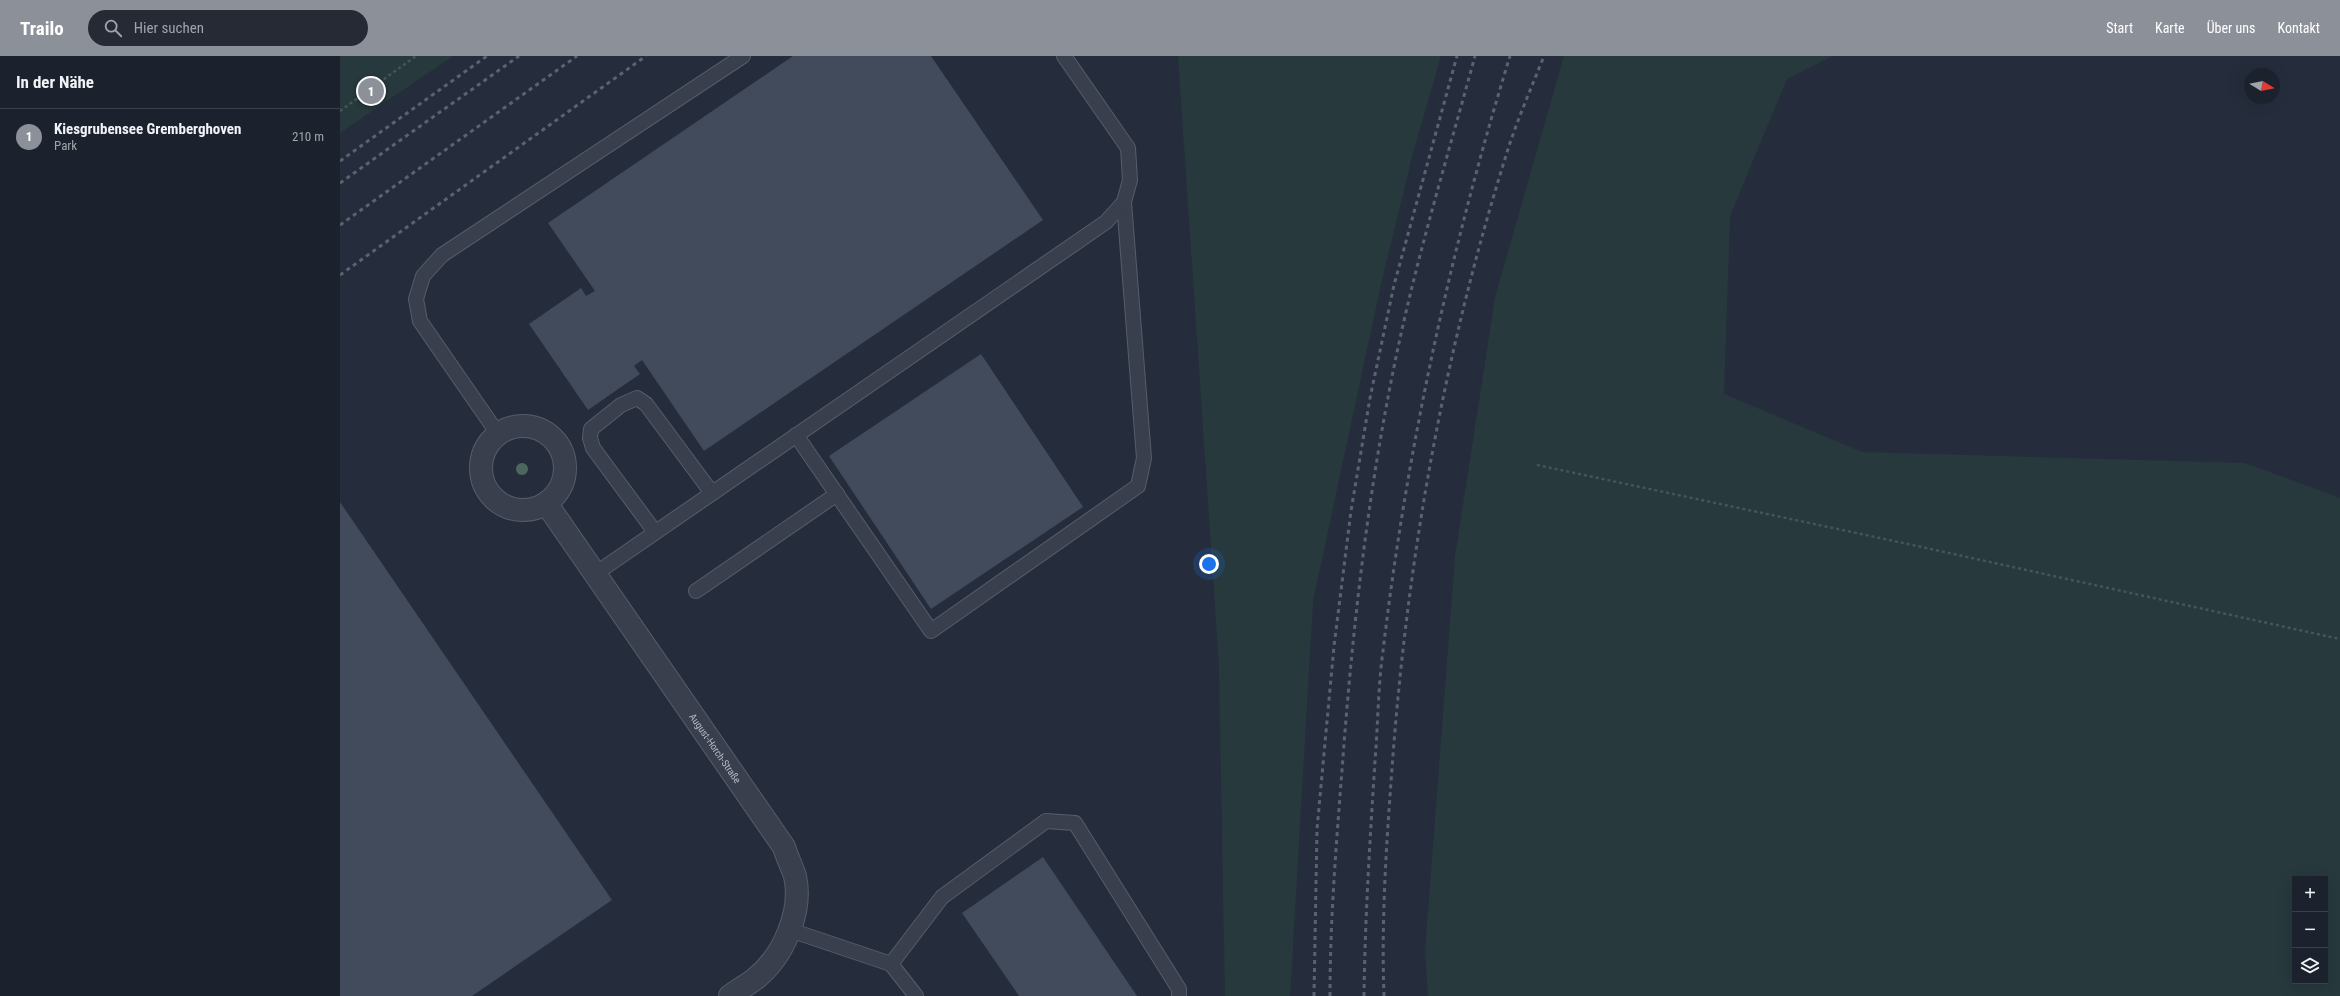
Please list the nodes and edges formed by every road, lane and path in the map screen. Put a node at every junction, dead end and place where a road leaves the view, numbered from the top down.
1 (416, 56) edge
2 (743, 56) edge
3 (1064, 56) edge
4 (340, 111) edge
5 (1124, 202) junction
6 (498, 434) junction
7 (796, 435) junction
8 (1537, 465) dead end
9 (712, 493) junction
10 (837, 494) junction
11 (546, 503) junction
12 (655, 532) junction
13 (595, 574) junction
14 (696, 591) dead end
15 (2340, 639) edge
16 (790, 930) junction
17 (891, 964) junction
18 (730, 996) edge
19 (916, 996) edge
20 (1179, 996) edge

1 - 4 path
2 - 6 lane
3 - 5 lane
5 - 7 lane
5 - 10 lane
6 - 11 street
6 - 11 street
7 - 9 lane
7 - 10 lane
8 - 15 path
9 - 12 lane
9 - 12 lane
10 - 14 lane
11 - 13 street, August-Horch-Straße
12 - 13 lane
13 - 16 street, August-Horch-Straße
16 - 17 lane
16 - 18 street, August-Horch-Straße
17 - 19 lane
17 - 20 lane

